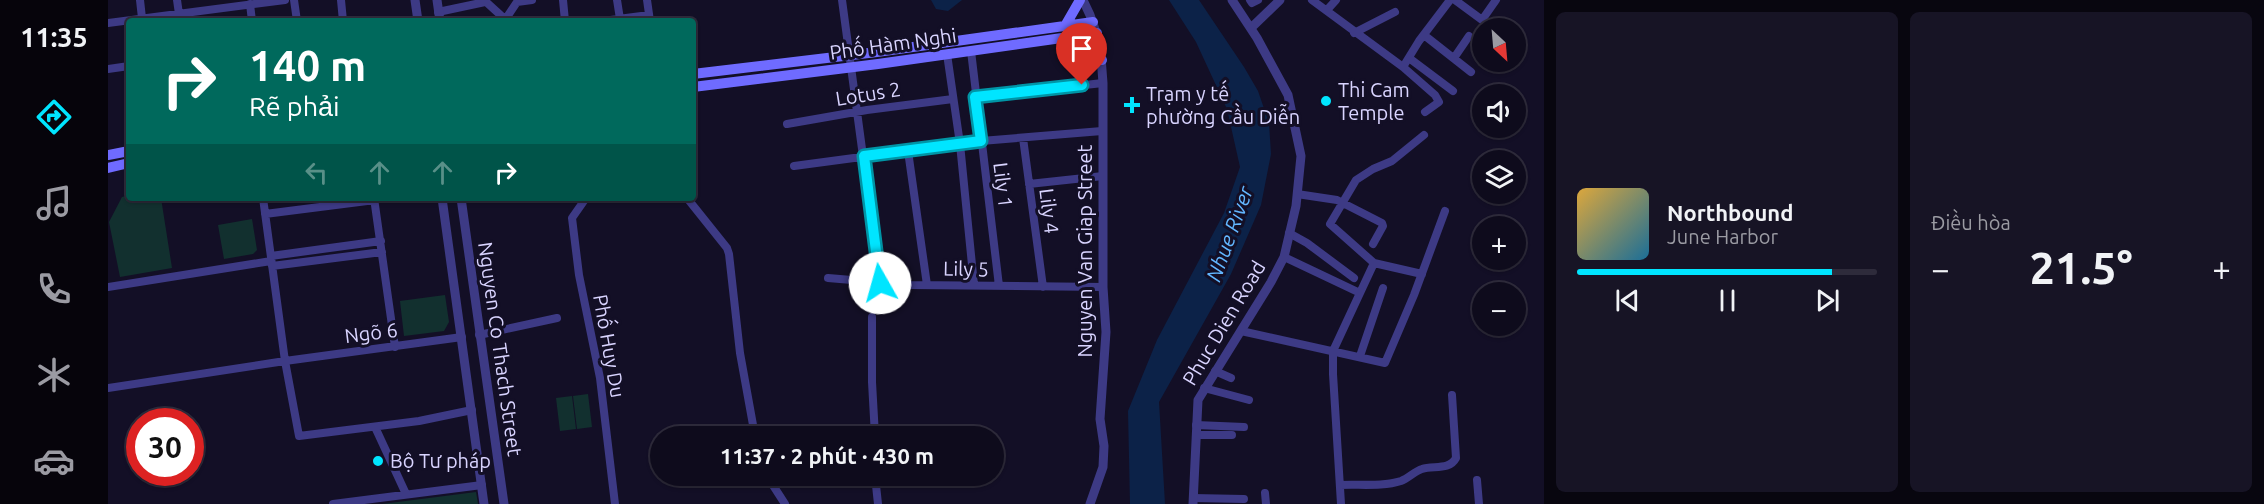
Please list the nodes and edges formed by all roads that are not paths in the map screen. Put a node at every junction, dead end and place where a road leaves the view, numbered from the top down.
1 (140, 0) edge
2 (177, 0) edge
3 (285, 0) edge
4 (294, 0) edge
5 (341, 0) edge
6 (415, 0) edge
7 (437, 0) edge
8 (532, 0) edge
9 (563, 0) edge
10 (617, 0) edge
11 (647, 0) edge
12 (842, 0) edge
13 (1081, 0) edge
14 (1232, 0) edge
15 (1250, 0) edge
16 (1258, 0) edge
17 (1281, 0) edge
18 (1312, 0) edge
19 (1336, 0) edge
20 (1450, 0) edge
21 (1455, 0) edge
22 (1470, 0) edge
23 (1496, 0) edge
24 (485, 1) edge
25 (214, 4) edge
26 (250, 4) junction
27 (1465, 7) junction
28 (1327, 10) junction
29 (1395, 12) dead end
30 (179, 14) junction
31 (439, 16) edge
32 (142, 18) joint
33 (252, 18) edge
34 (297, 18) edge
35 (343, 18) edge
36 (418, 18) edge
37 (504, 18) edge
38 (507, 18) edge
39 (565, 18) edge
40 (620, 18) edge
41 (649, 18) edge
42 (1479, 18) edge
43 (1483, 18) edge
44 (126, 20) edge
45 (1093, 22) junction
46 (108, 23) edge
47 (1065, 26) junction
48 (1251, 28) junction
49 (1097, 33) junction
50 (1354, 33) junction
51 (1424, 35) junction
52 (1074, 36) junction
53 (1470, 36) dead end
54 (970, 51) junction
55 (947, 54) junction
56 (850, 55) junction
57 (1409, 58) junction
58 (1454, 58) junction
59 (1102, 60) junction
60 (126, 66) edge
61 (1403, 67) junction
62 (851, 68) junction
63 (108, 69) edge
64 (1471, 72) dead end
65 (696, 74) edge
66 (1103, 83) junction
67 (696, 87) edge
68 (1453, 91) dead end
69 (975, 97) junction
70 (954, 99) junction
71 (857, 112) junction
72 (1425, 112) dead end
73 (787, 124) dead end
74 (1102, 131) junction
75 (1424, 135) dead end
76 (1023, 138) junction
77 (981, 141) junction
78 (960, 144) junction
79 (126, 151) edge
80 (908, 151) junction
81 (108, 155) edge
82 (864, 156) junction
83 (126, 164) edge
84 (794, 166) dead end
85 (108, 168) edge
86 (1103, 176) junction
87 (1029, 184) junction
88 (1297, 194) junction
89 (263, 201) edge
90 (360, 201) edge
91 (375, 201) edge
92 (442, 201) edge
93 (461, 201) edge
94 (584, 201) edge
95 (689, 201) edge
96 (1342, 202) junction
97 (1445, 211) dead end
98 (265, 214) junction
99 (1289, 233) junction
100 (381, 241) junction
101 (1373, 244) dead end
102 (382, 252) junction
103 (1284, 257) junction
104 (271, 261) junction
105 (1374, 263) junction
106 (1422, 274) junction
107 (828, 278) dead end
108 (1354, 278) dead end
109 (880, 283) junction
110 (927, 285) junction
111 (974, 285) junction
112 (999, 286) junction
113 (108, 287) edge
114 (1043, 287) junction
115 (1103, 287) junction
116 (1383, 288) dead end
117 (1360, 293) junction
118 (872, 317) dead end
119 (557, 318) dead end
120 (1241, 331) junction
121 (479, 335) junction
122 (462, 337) junction
123 (396, 347) junction
124 (1334, 351) junction
125 (1359, 356) junction
126 (285, 361) junction
127 (1215, 372) junction
128 (1230, 379) dead end
129 (108, 388) edge
130 (1204, 389) junction
131 (1452, 395) dead end
132 (1228, 399) dead end
133 (1249, 400) dead end
134 (472, 410) junction
135 (753, 426) edge
136 (874, 426) edge
137 (375, 427) junction
138 (1244, 427) dead end
139 (1196, 430) junction
140 (1232, 435) dead end
141 (1477, 480) dead end
142 (1340, 484) junction
143 (482, 485) junction
144 (773, 486) edge
145 (876, 486) edge
146 (1265, 493) dead end
147 (406, 495) junction
148 (1244, 499) dead end
149 (1193, 501) edge
150 (333, 504) edge
151 (484, 504) edge
152 (504, 504) edge
153 (615, 504) edge
154 (785, 504) edge
155 (878, 504) edge
156 (1090, 504) edge
157 (1266, 504) edge
158 (1341, 504) edge
159 (1479, 504) edge

1 - 32 street
2 - 30 street
3 - 26 street
4 - 34 street
5 - 35 street
6 - 36 street
7 - 31 street
8 - 38 street
9 - 39 street
10 - 40 street
11 - 41 street
12 - 56 street
13 - 45 street, Nguyen Van Giap Street
13 - 47 main road
14 - 48 street, Phuc Dien Road
15 - 16 street
17 - 48 street
18 - 28 street
19 - 28 street
20 - 51 street
21 - 27 street
22 - 27 street
23 - 43 street
24 - 31 street
24 - 37 street
25 - 26 street
25 - 30 street
26 - 33 street
27 - 42 street
28 - 50 street
29 - 50 street
30 - 32 street
44 - 46 street
45 - 47 main road, Phố Hàm Nghi
45 - 49 street, Nguyen Van Giap Street
47 - 56 main road, Phố Hàm Nghi
48 - 88 street, Phuc Dien Road
49 - 52 main road, Phố Hàm Nghi
49 - 59 street, Nguyen Van Giap Street
50 - 61 street
51 - 57 street
51 - 58 street
52 - 54 main road, Phố Hàm Nghi
52 - 59 main road
53 - 58 street
54 - 55 main road, Phố Hàm Nghi
54 - 69 street, Lily 1
55 - 62 main road, Phố Hàm Nghi
55 - 70 street
56 - 62 street
56 - 65 main road, Phố Hàm Nghi
57 - 61 street
57 - 68 street
58 - 64 street
59 - 66 street, Nguyen Van Giap Street
60 - 63 street
61 - 72 street
62 - 67 main road, Phố Hàm Nghi
62 - 71 street
66 - 69 street
66 - 74 street, Nguyen Van Giap Street
69 - 77 street, Lily 1
70 - 71 street, Lotus 2
70 - 78 street
71 - 73 street, Lotus 2
71 - 82 street
74 - 76 street
74 - 86 street, Nguyen Van Giap Street
75 - 96 street
76 - 77 street
76 - 87 street, Lily 4
77 - 78 street
77 - 112 street, Lily 1
78 - 80 street
78 - 111 street
79 - 81 main road
80 - 82 street
80 - 110 street
82 - 84 street
82 - 109 street
83 - 85 main road
86 - 87 street
86 - 115 street, Nguyen Van Giap Street
87 - 114 street, Lily 4
88 - 96 street
88 - 99 street, Phuc Dien Road
89 - 98 street
90 - 98 street
91 - 100 street
92 - 122 street, Nguyen Co Thach Street
93 - 121 street, Nguyen Co Thach Street
94 - 153 street, Phố Huy Du
95 - 135 street
96 - 101 street
96 - 105 street
97 - 106 street
98 - 104 street
99 - 103 street, Phuc Dien Road
99 - 108 street
100 - 102 street
100 - 104 street
102 - 104 street
102 - 123 street
103 - 117 street
103 - 120 street, Phuc Dien Road
104 - 113 street
104 - 126 street
105 - 106 street
105 - 117 street
106 - 125 street
107 - 109 street, Lily 5
109 - 110 street, Lily 5
110 - 111 street, Lily 5
111 - 112 street, Lily 5
112 - 114 street, Lily 5
114 - 115 street, Lily 5
115 - 156 street, Nguyen Van Giap Street
116 - 125 street
117 - 124 street
118 - 136 street
119 - 121 street
120 - 124 street
120 - 127 street, Phuc Dien Road
121 - 122 street
121 - 152 street, Nguyen Co Thach Street
122 - 123 street, Ngõ 6
122 - 134 street, Nguyen Co Thach Street
123 - 126 street, Ngõ 6
124 - 125 street
124 - 142 street
126 - 129 street, Ngõ 6
126 - 137 street
127 - 128 street
127 - 130 street, Phuc Dien Road
130 - 132 street
130 - 133 street
130 - 139 street, Phuc Dien Road
131 - 142 street
134 - 137 street
134 - 143 street, Nguyen Co Thach Street
137 - 147 street
138 - 139 street
139 - 140 street
139 - 149 street, Phuc Dien Road
141 - 159 street
142 - 158 street
143 - 147 street
143 - 151 street, Nguyen Co Thach Street
144 - 154 street
145 - 155 street
146 - 157 street
147 - 150 street
148 - 149 street

